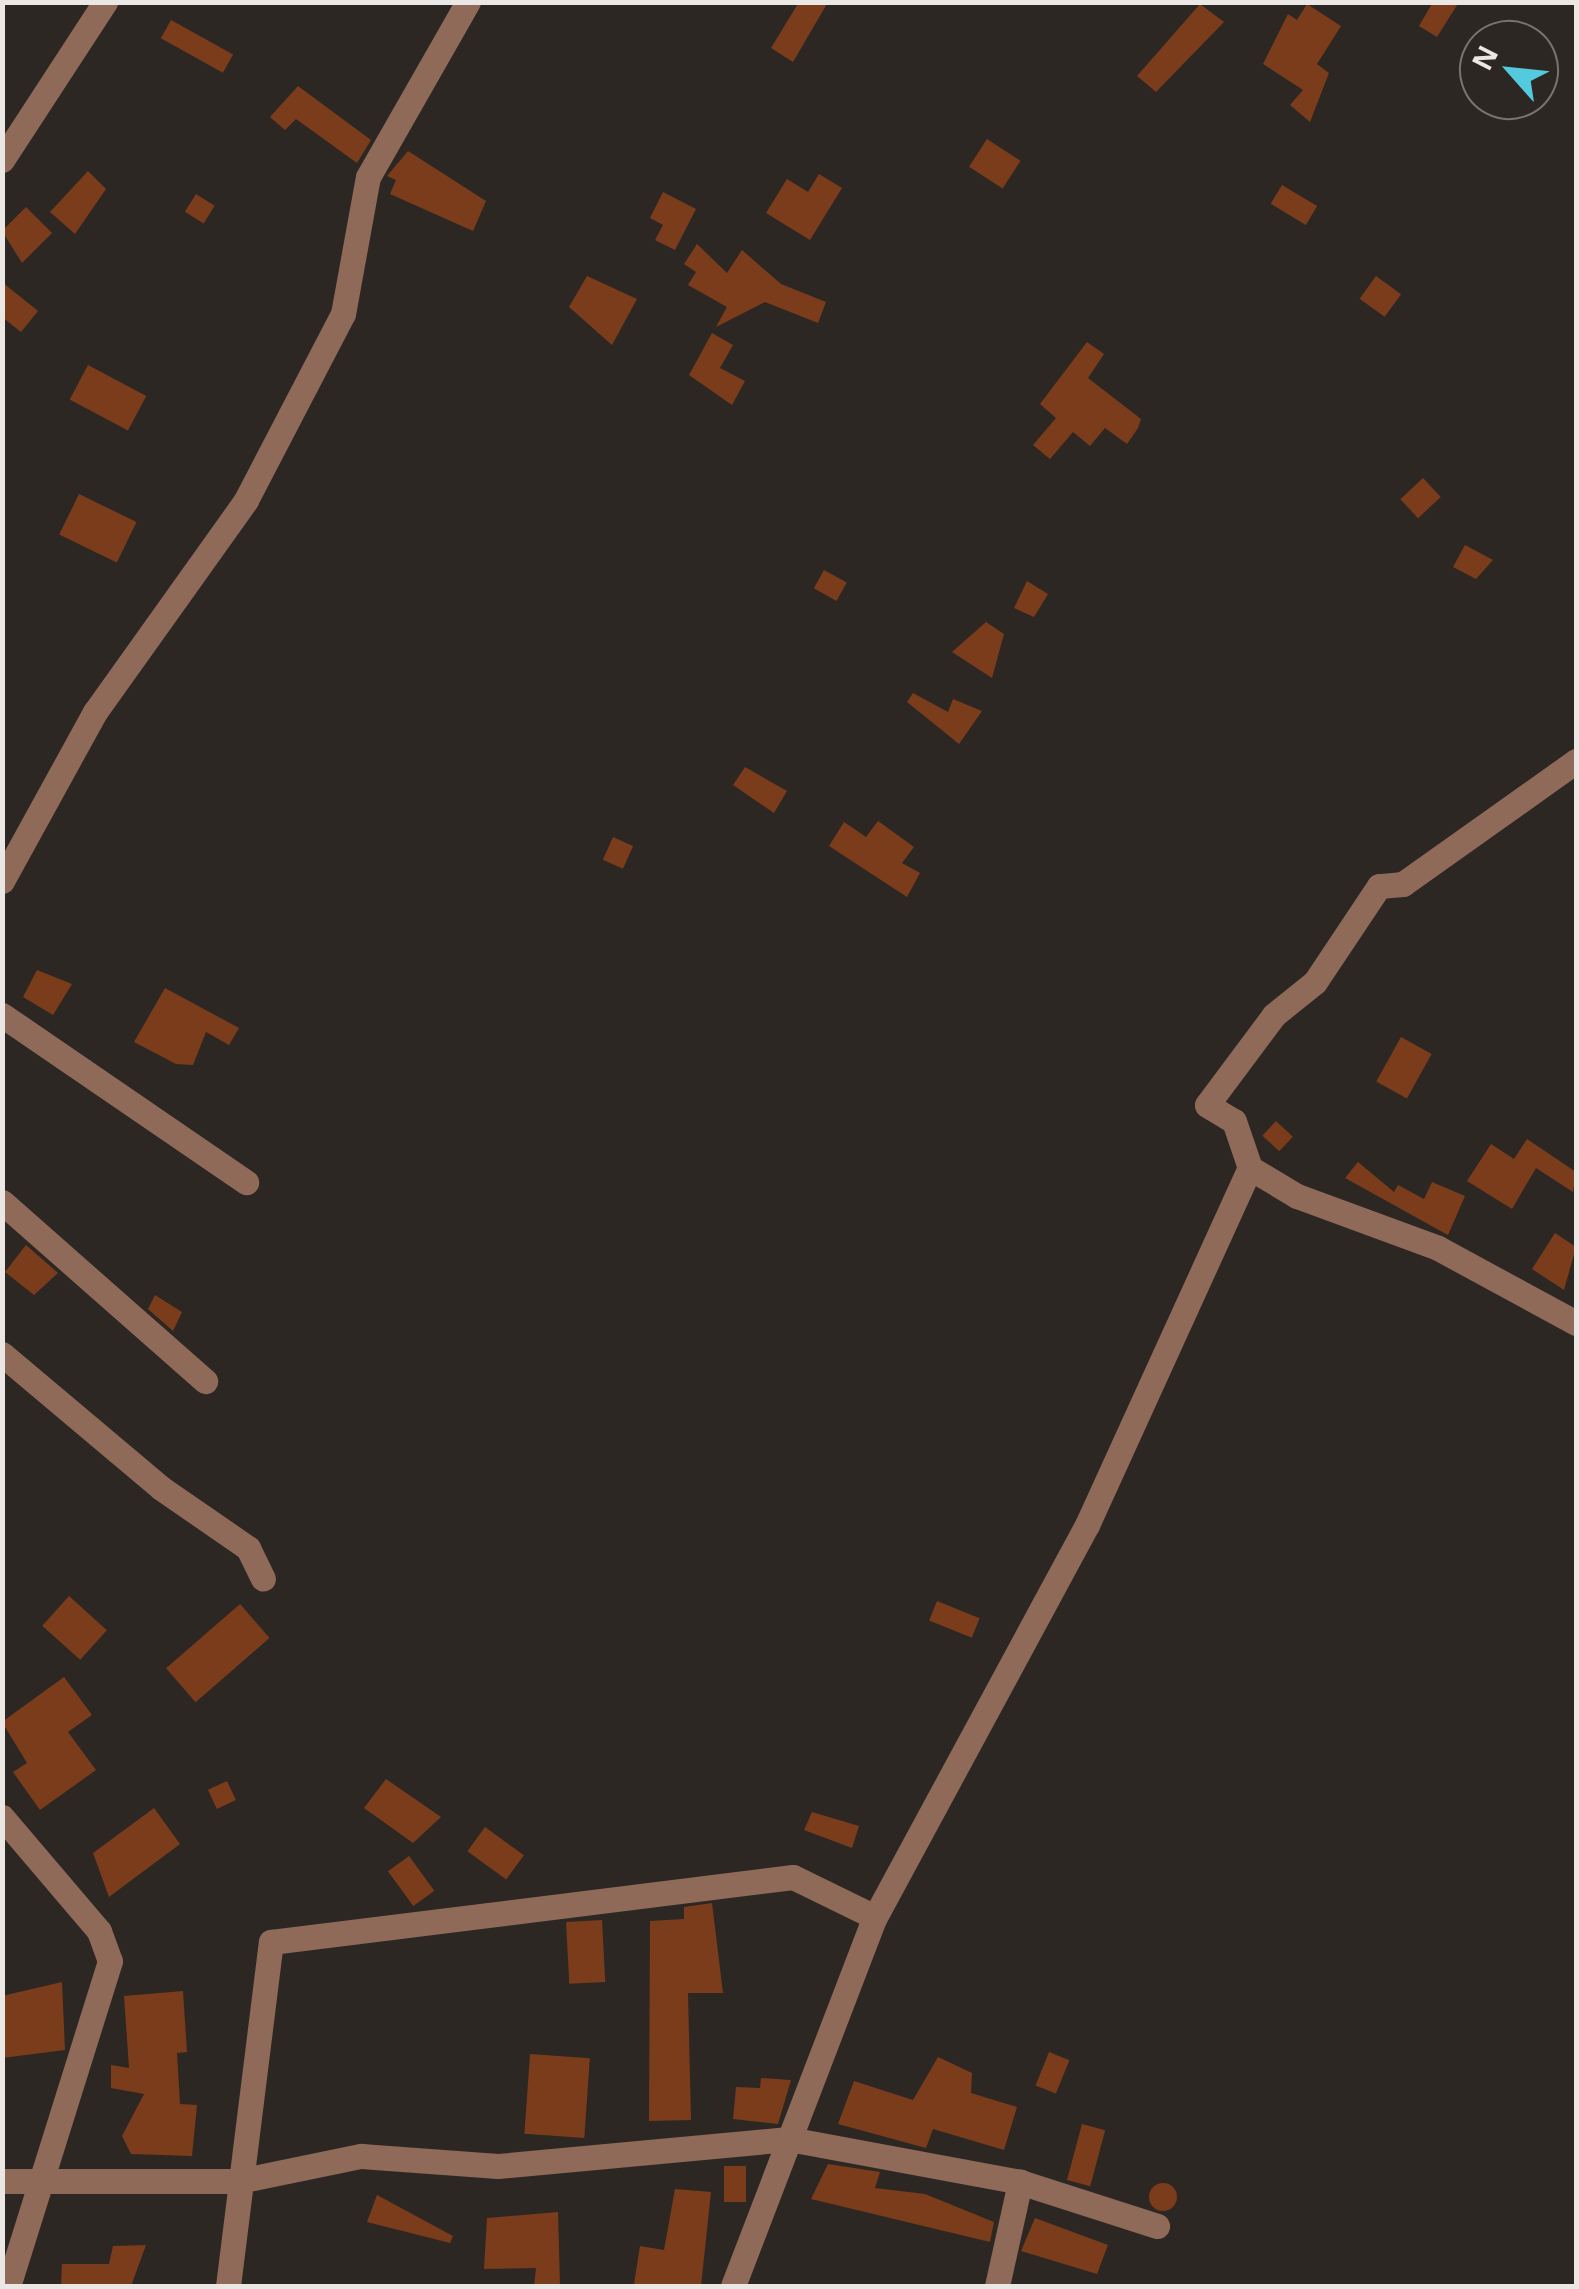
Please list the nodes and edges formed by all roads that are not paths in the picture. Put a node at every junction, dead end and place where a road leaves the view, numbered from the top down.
1 (105, 2) edge
2 (468, 2) edge
3 (2, 160) edge
4 (1576, 760) edge
5 (2, 880) edge
6 (2, 1015) edge
7 (1250, 1168) junction
8 (246, 1182) dead end
9 (2, 1202) edge
10 (1576, 1323) edge
11 (2, 1354) edge
12 (206, 1381) dead end
13 (263, 1580) dead end
14 (2, 1817) edge
15 (875, 1916) junction
16 (789, 2139) junction
17 (240, 2180) junction
18 (2, 2181) edge
19 (45, 2181) junction
20 (1020, 2182) junction
21 (1156, 2226) dead end
22 (8, 2286) edge
23 (228, 2286) edge
24 (733, 2286) edge
25 (997, 2286) edge

1 - 3 street
2 - 5 street
4 - 7 street
6 - 8 street
7 - 10 street
7 - 15 street
9 - 12 street
11 - 13 street
14 - 19 street
15 - 16 street
15 - 17 street
16 - 17 street
16 - 20 street
16 - 24 street
17 - 19 street
17 - 23 street
18 - 19 street
19 - 22 street
20 - 21 street
20 - 25 street

